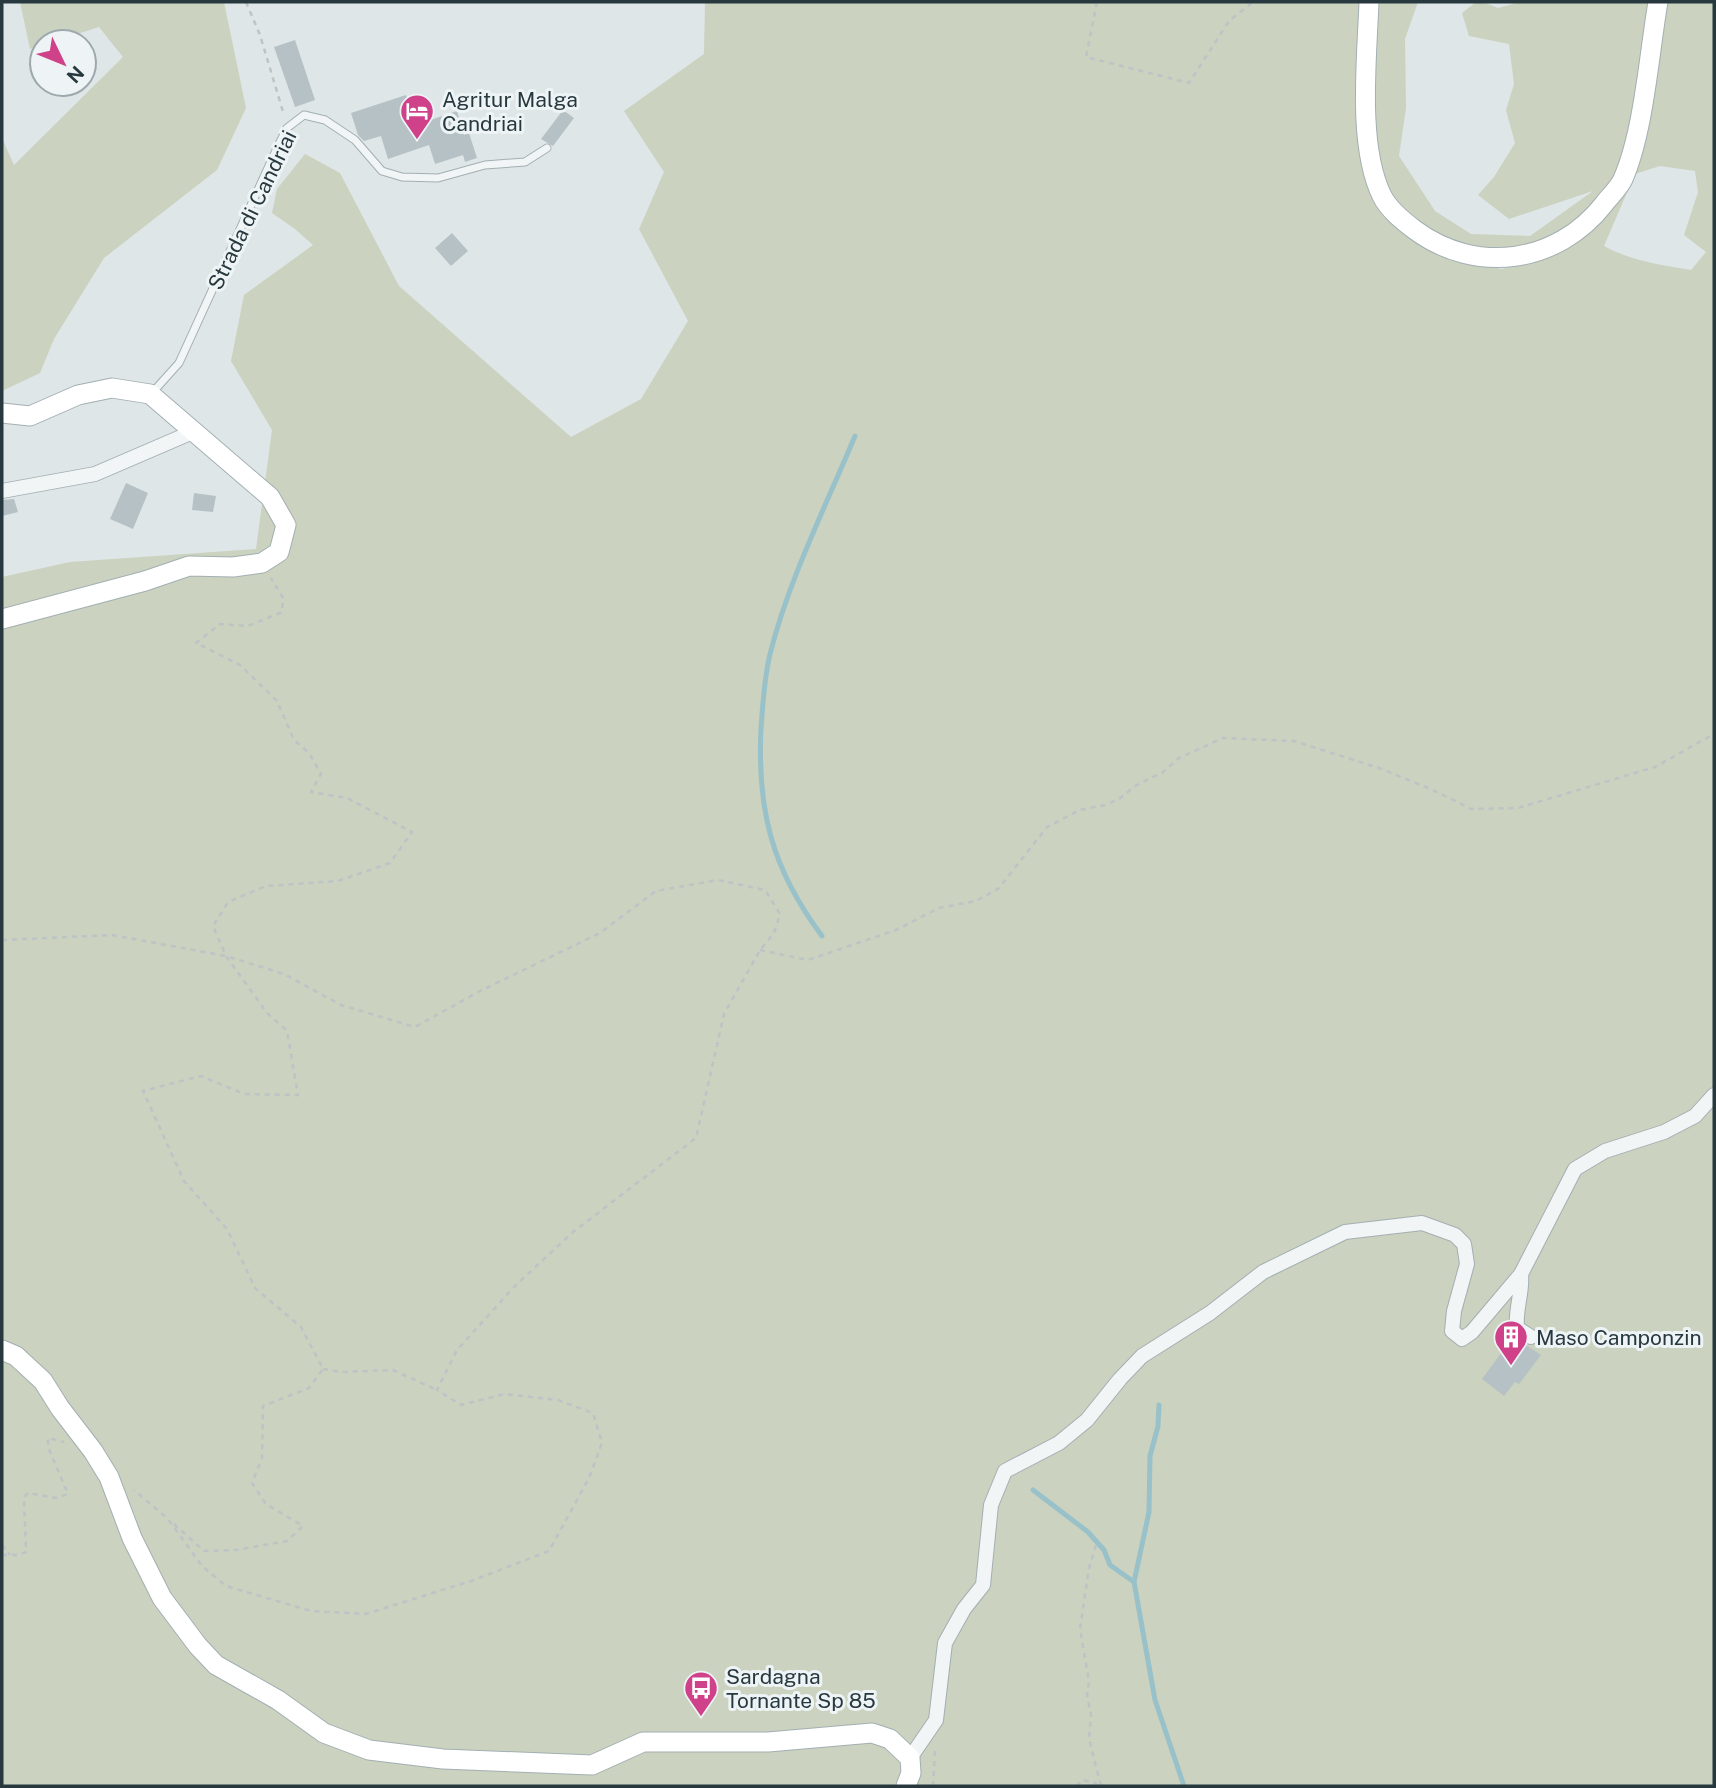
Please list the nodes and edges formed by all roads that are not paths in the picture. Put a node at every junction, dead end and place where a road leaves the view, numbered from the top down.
1 (1369, 2) edge
2 (1658, 2) edge
3 (547, 148) dead end
4 (150, 394) junction
5 (2, 413) edge
6 (195, 431) junction
7 (2, 491) edge
8 (2, 619) edge
9 (1714, 1095) edge
10 (1521, 1273) junction
11 (1531, 1337) dead end
12 (2, 1350) edge
13 (910, 1758) junction
14 (905, 1786) edge

1 - 2 street
3 - 4 lane, Strada di Candriai
4 - 5 street
4 - 6 street
6 - 7 street
6 - 8 street
9 - 10 street
10 - 11 street
10 - 13 street
12 - 13 street
13 - 14 street

